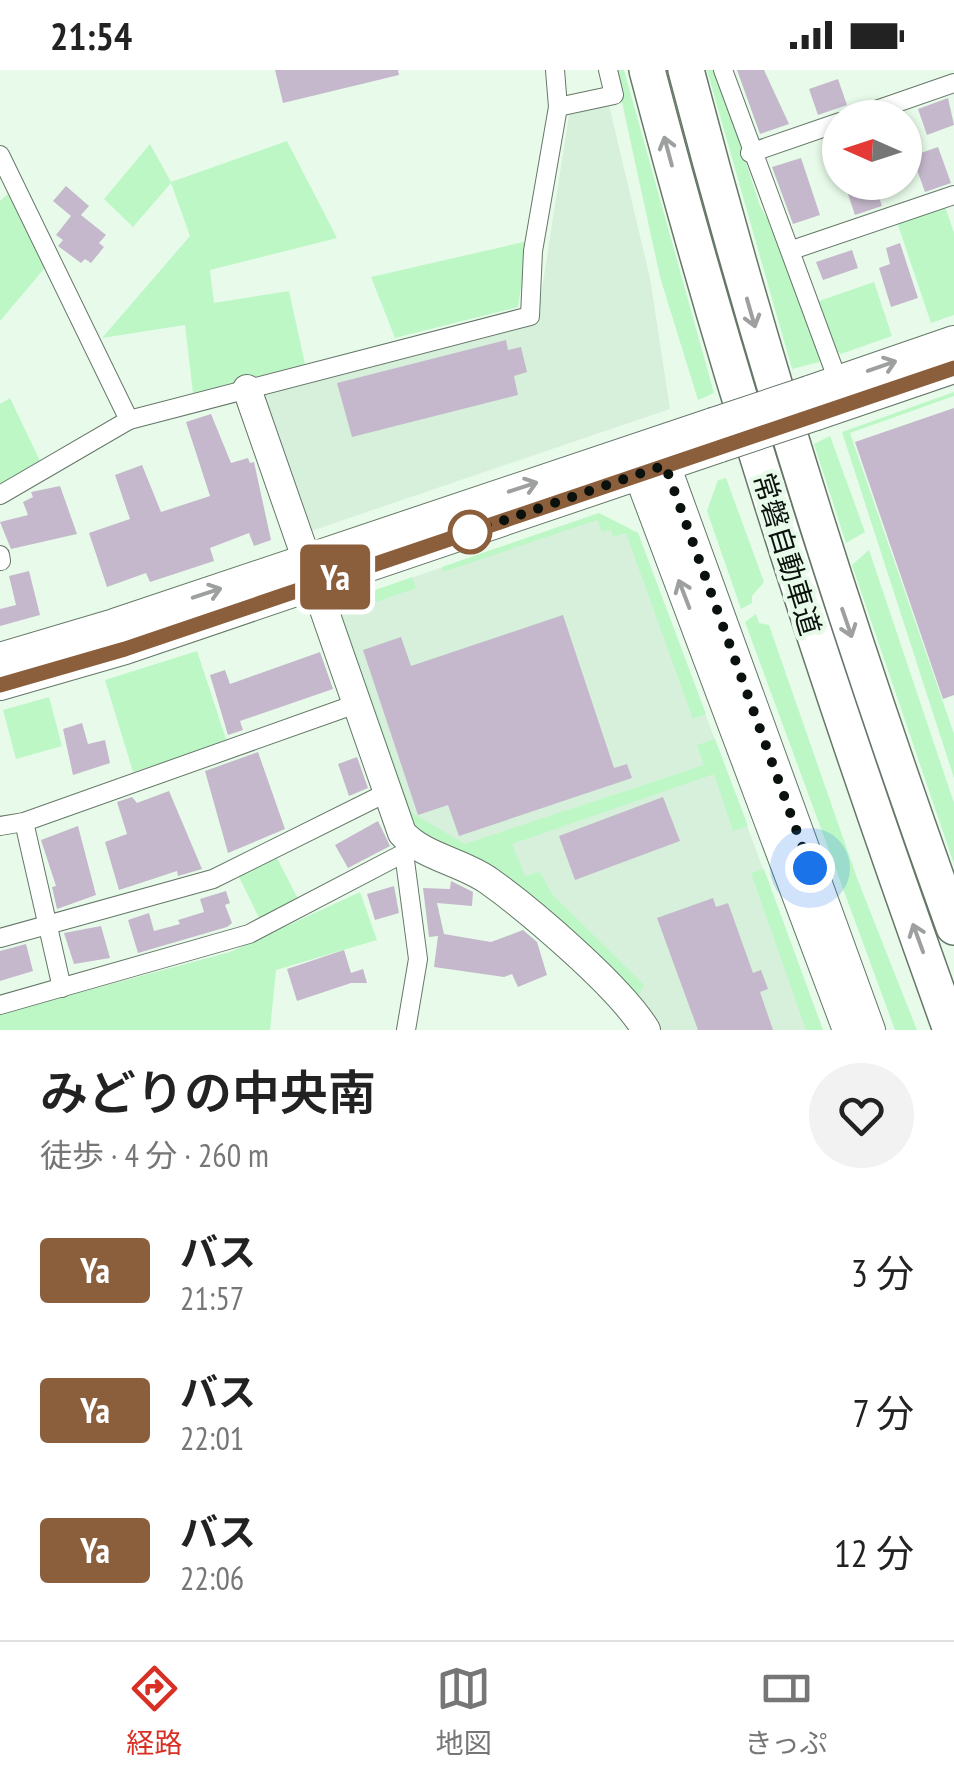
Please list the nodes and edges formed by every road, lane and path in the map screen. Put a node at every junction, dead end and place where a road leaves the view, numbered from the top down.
1 (555, 70) edge
2 (608, 70) edge
3 (647, 70) edge
4 (686, 70) edge
5 (723, 70) edge
6 (954, 83) edge
7 (905, 100) edge
8 (558, 107) junction
9 (822, 128) edge
10 (750, 152) junction
11 (0, 155) edge
12 (954, 196) edge
13 (792, 250) junction
14 (954, 342) edge
15 (954, 368) edge
16 (247, 389) junction
17 (821, 396) junction
18 (129, 420) junction
19 (649, 462) junction
20 (0, 495) edge
21 (312, 571) junction
22 (0, 658) edge
23 (0, 685) edge
24 (356, 704) junction
25 (386, 794) junction
26 (24, 822) junction
27 (0, 826) edge
28 (408, 848) junction
29 (47, 925) junction
30 (954, 927) edge
31 (0, 938) edge
32 (62, 988) junction
33 (0, 1005) edge
34 (406, 1030) edge
35 (646, 1030) edge
36 (848, 1030) edge
37 (870, 1030) edge
38 (951, 1030) edge

1 - 8 street
2 - 8 street
38 -> 3 highway, 常磐自動車道
4 -> 30 highway, 常磐自動車道
5 - 10 street
6 - 7 street
8 - 16 street
9 - 10 street
10 - 13 street
11 - 18 street
12 - 13 street
13 - 17 street
17 -> 14 main road
15 - 17 main road
16 - 18 street
16 - 21 street
17 - 19 main road, bridge
18 - 20 street
19 - 21 main road
36 -> 19 main road
19 - 37 main road
22 -> 21 main road
21 - 23 main road
21 - 24 street
24 - 25 street
24 - 26 street
25 - 28 street
25 - 29 street
26 - 27 street
26 - 29 street
28 - 32 street
28 - 34 street
28 - 35 street
29 - 31 street
29 - 32 street
32 - 33 street

